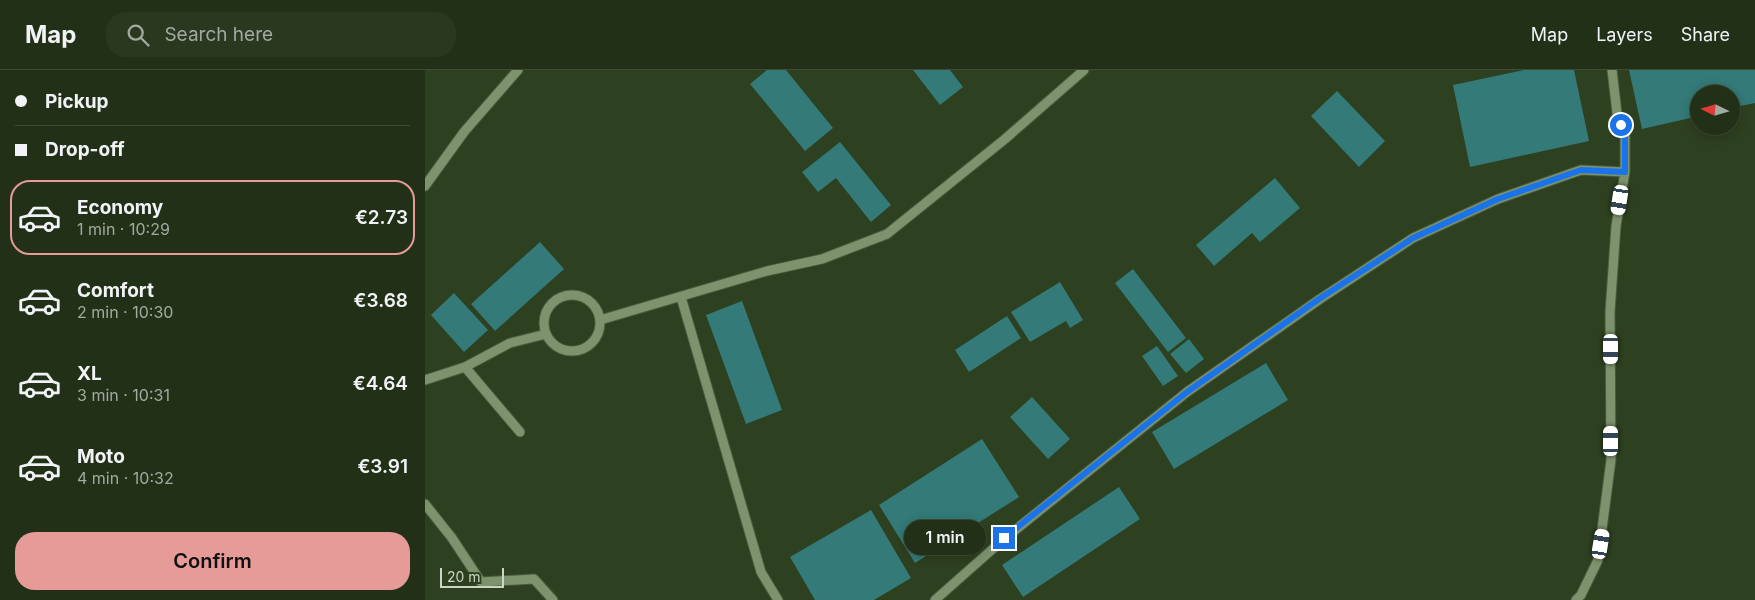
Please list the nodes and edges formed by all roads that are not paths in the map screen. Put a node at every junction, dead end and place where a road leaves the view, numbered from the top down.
1 (518, 70) edge
2 (1084, 70) edge
3 (1612, 70) edge
4 (1625, 172) junction
5 (425, 186) edge
6 (681, 297) junction
7 (600, 320) junction
8 (547, 334) junction
9 (465, 367) junction
10 (425, 380) edge
11 (521, 432) dead end
12 (425, 504) edge
13 (553, 600) edge
14 (778, 600) edge
15 (935, 600) edge
16 (1576, 600) edge

1 - 5 street
2 - 6 street
3 - 4 street
4 - 15 street
4 - 16 street
6 - 7 street
6 - 14 street
7 - 8 street
7 - 8 street
8 - 9 street
9 - 10 street
9 - 11 street
12 - 13 street

